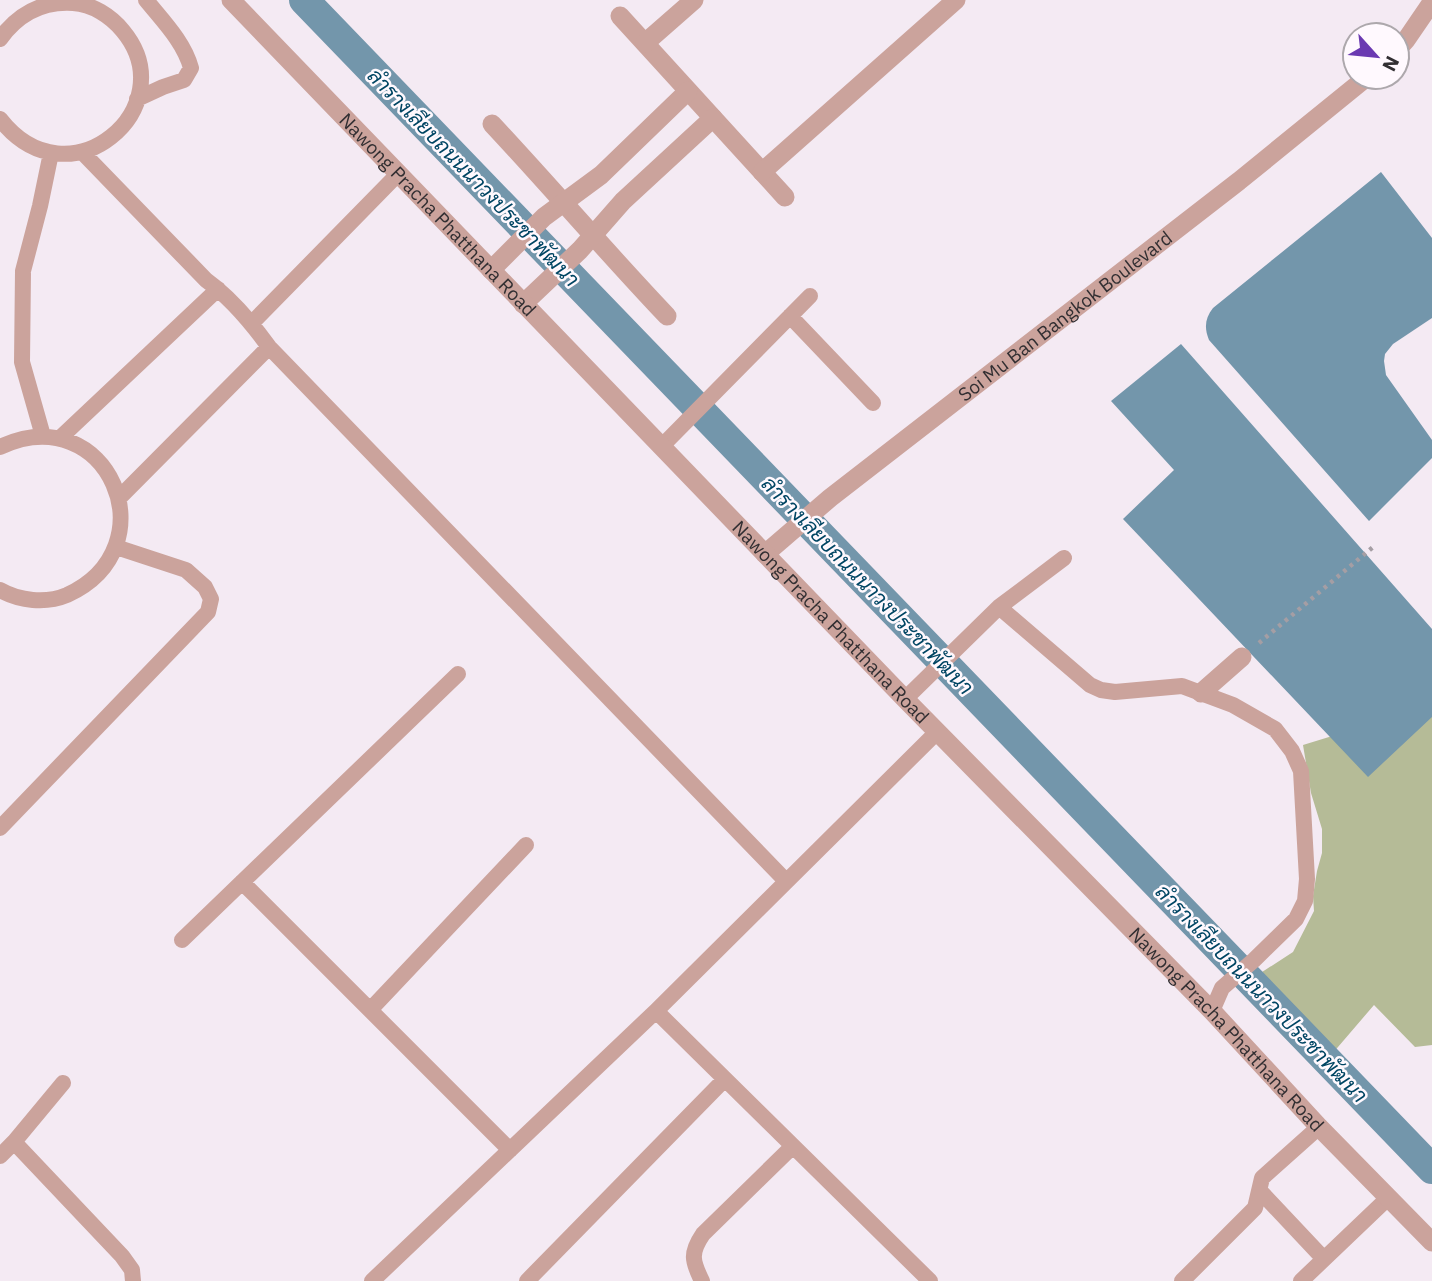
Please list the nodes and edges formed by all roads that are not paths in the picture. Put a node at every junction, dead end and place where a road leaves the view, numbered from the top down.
1 (146, 0) edge
2 (231, 0) edge
3 (694, 0) edge
4 (956, 0) edge
5 (1432, 2) edge
6 (620, 16) dead end
7 (1411, 33) edge
8 (0, 39) edge
9 (645, 43) junction
10 (688, 91) junction
11 (1350, 91) edge
12 (137, 99) junction
13 (713, 118) junction
14 (492, 124) dead end
15 (3, 127) edge
16 (82, 152) junction
17 (51, 153) junction
18 (762, 172) junction
19 (398, 174) junction
20 (785, 197) dead end
21 (562, 203) junction
22 (586, 243) junction
23 (491, 270) junction
24 (218, 289) junction
25 (810, 296) dead end
26 (523, 304) junction
27 (667, 316) dead end
28 (790, 316) junction
29 (252, 323) junction
30 (269, 347) junction
31 (873, 403) dead end
32 (43, 436) junction
33 (60, 438) junction
34 (662, 446) junction
35 (0, 447) edge
36 (119, 498) junction
37 (116, 547) junction
38 (765, 554) junction
39 (1064, 558) dead end
40 (0, 590) edge
41 (999, 607) junction
42 (1242, 657) road end
43 (458, 674) dead end
44 (1201, 693) junction
45 (905, 699) junction
46 (937, 732) junction
47 (0, 828) edge
48 (526, 845) dead end
49 (786, 881) junction
50 (242, 882) junction
51 (182, 940) dead end
52 (370, 1010) junction
53 (656, 1011) junction
54 (1212, 1012) junction
55 (726, 1079) junction
56 (63, 1083) dead end
57 (1319, 1126) junction
58 (14, 1142) junction
59 (793, 1146) junction
60 (510, 1150) junction
61 (0, 1156) edge
62 (1260, 1191) junction
63 (1388, 1198) junction
64 (1432, 1242) edge
65 (1324, 1259) junction
66 (376, 1280) edge
67 (133, 1281) edge
68 (527, 1281) edge
69 (702, 1281) edge
70 (930, 1281) edge
71 (1182, 1281) edge
72 (1301, 1281) edge

1 - 12 lane
2 - 19 street, Nawong Pracha Phatthana Road
3 - 9 street
4 - 18 street
5 - 7 street
6 - 9 street
8 - 12 lane
9 - 10 street
10 - 13 street
10 - 21 street
11 - 38 street, Soi Mu Ban Bangkok Boulevard
12 - 16 lane
13 - 18 street
13 - 22 street
14 - 21 street
15 - 17 lane
16 - 17 lane
16 - 24 lane
17 - 32 lane
18 - 20 street
19 - 23 street, Nawong Pracha Phatthana Road
19 - 29 lane
21 - 22 street
21 - 23 street
22 - 26 street
22 - 27 street
23 - 26 street, Nawong Pracha Phatthana Road
24 - 29 lane
24 - 33 lane
25 - 28 lane
26 - 34 street, Nawong Pracha Phatthana Road
28 - 31 lane
28 - 34 lane
29 - 30 lane
30 - 36 lane
30 - 49 lane
32 - 33 lane
32 - 35 lane
33 - 36 lane
34 - 38 street, Nawong Pracha Phatthana Road
36 - 37 lane
37 - 40 lane
37 - 47 lane
38 - 45 street, Nawong Pracha Phatthana Road
39 - 41 lane
41 - 44 lane
41 - 45 lane
42 - 44 street
43 - 50 lane
44 - 54 lane
45 - 46 street, Nawong Pracha Phatthana Road
46 - 49 lane
46 - 54 street, Nawong Pracha Phatthana Road
48 - 52 lane
49 - 53 lane
50 - 51 lane
50 - 52 lane
52 - 60 lane
53 - 55 lane
53 - 60 lane
54 - 57 street, Nawong Pracha Phatthana Road
55 - 59 lane
55 - 68 lane
56 - 58 lane
57 - 62 lane
57 - 63 street, Nawong Pracha Phatthana Road
58 - 61 lane
58 - 67 lane
59 - 69 lane
59 - 70 lane
60 - 66 lane
62 - 65 lane
62 - 71 lane
63 - 64 street, Nawong Pracha Phatthana Road
63 - 65 lane
65 - 72 lane

